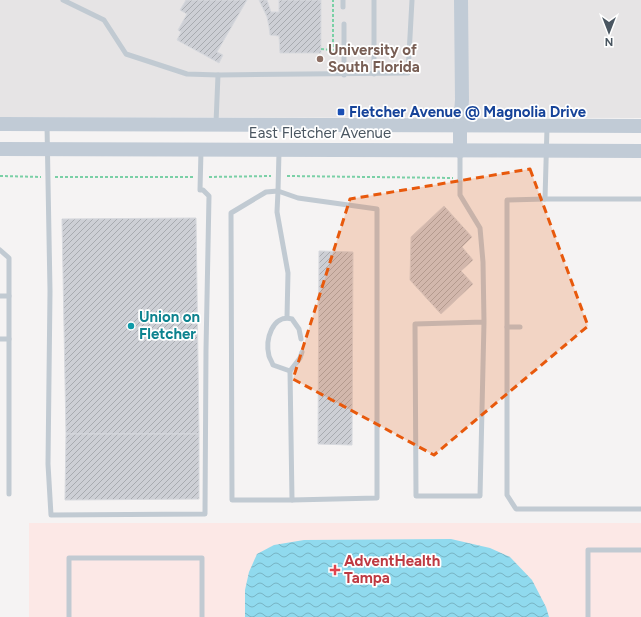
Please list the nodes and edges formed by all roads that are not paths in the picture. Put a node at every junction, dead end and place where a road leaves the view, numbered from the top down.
1 (63, 0) edge
2 (343, 0) edge
3 (374, 0) edge
4 (412, 0) edge
5 (461, 0) edge
6 (343, 7) dead end
7 (344, 24) dead end
8 (374, 74) junction
9 (218, 75) junction
10 (344, 75) junction
11 (0, 124) edge
12 (47, 124) junction
13 (216, 124) junction
14 (460, 124) junction
15 (547, 125) junction
16 (641, 126) edge
17 (0, 149) edge
18 (47, 149) junction
19 (201, 150) junction
20 (279, 151) junction
21 (460, 151) junction
22 (546, 151) junction
23 (641, 151) edge
24 (278, 191) junction
25 (545, 198) junction
26 (641, 199) edge
27 (0, 250) edge
28 (0, 296) edge
29 (9, 296) junction
30 (286, 317) junction
31 (484, 322) junction
32 (507, 327) junction
33 (520, 327) dead end
34 (0, 339) edge
35 (9, 339) junction
36 (301, 339) dead end
37 (302, 352) dead end
38 (290, 371) junction
39 (9, 494) dead end
40 (292, 500) junction
41 (641, 509) edge
42 (641, 550) edge
43 (69, 617) edge
44 (202, 617) edge
45 (588, 617) edge

1 - 9 lane
2 - 6 lane
3 - 8 lane
4 - 8 lane
5 - 14 main road
7 - 10 lane
8 - 10 lane
9 - 10 lane
9 - 13 lane
11 - 12 main road, East Fletcher Avenue
12 - 13 main road, East Fletcher Avenue
12 - 18 lane
13 - 14 main road, East Fletcher Avenue
14 - 15 main road, East Fletcher Avenue
14 - 21 main road
15 - 16 main road, East Fletcher Avenue
15 - 22 lane
17 - 18 main road, East Fletcher Avenue
18 - 19 main road, East Fletcher Avenue
18 - 19 lane
19 - 20 main road, East Fletcher Avenue
20 - 21 main road, East Fletcher Avenue
20 - 24 lane
21 - 22 main road, East Fletcher Avenue
21 - 31 lane
22 - 23 main road, East Fletcher Avenue
22 - 25 lane
24 - 30 lane
24 - 40 lane
24 - 40 lane
25 - 26 lane
25 - 32 lane
27 - 29 lane
28 - 29 lane
29 - 35 lane
30 - 36 lane
30 - 38 lane
31 - 31 lane
32 - 33 lane
32 - 41 lane
34 - 35 lane
35 - 39 lane
37 - 38 lane
38 - 40 lane
42 - 45 lane
43 - 44 lane

